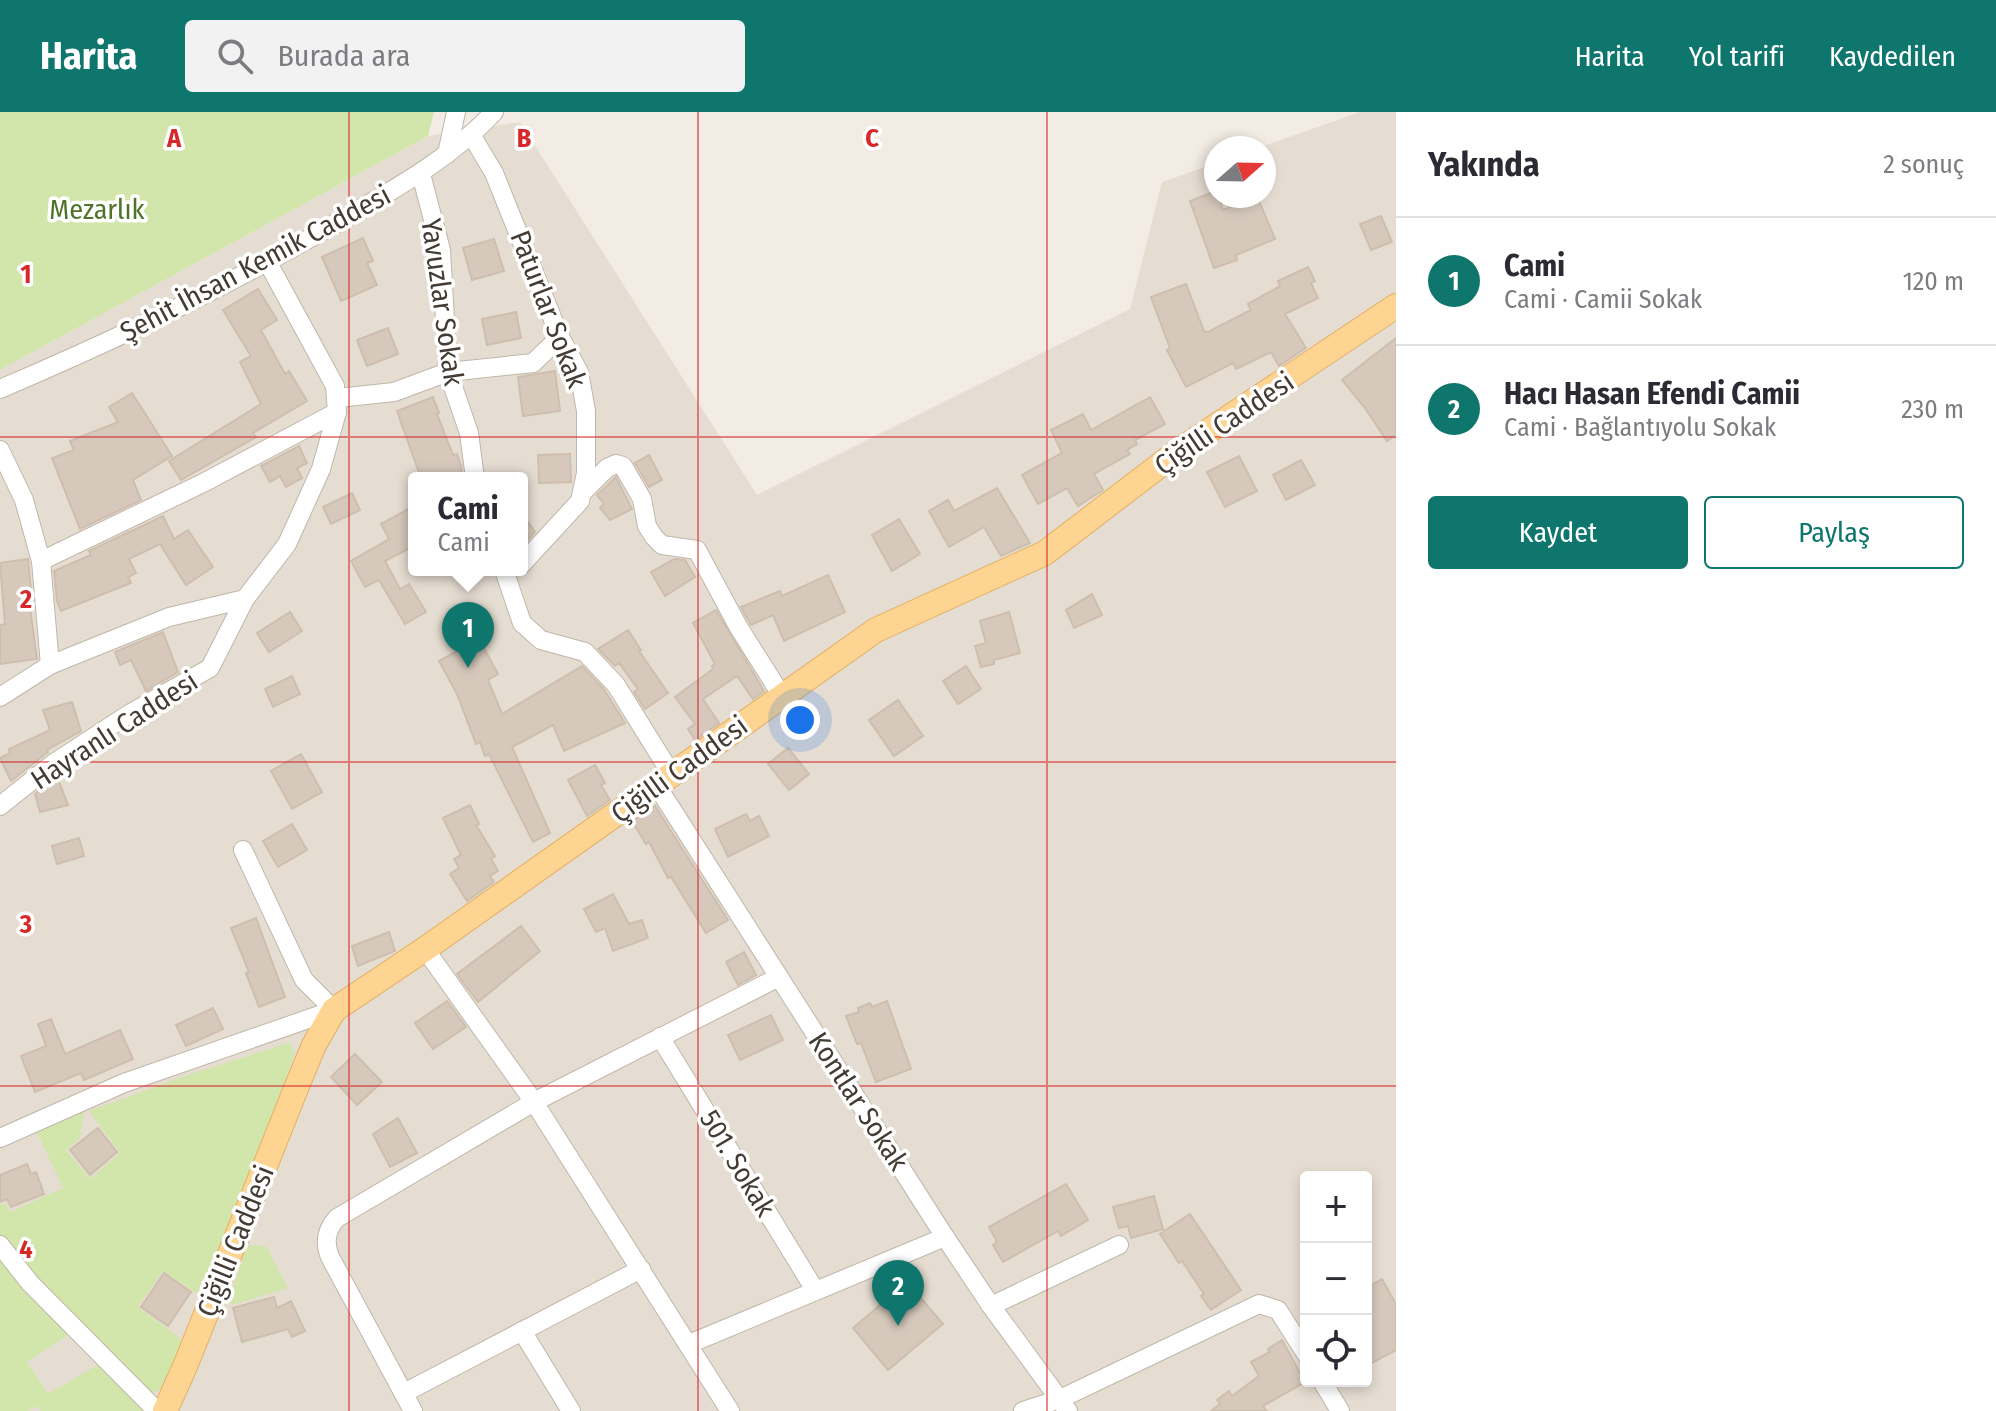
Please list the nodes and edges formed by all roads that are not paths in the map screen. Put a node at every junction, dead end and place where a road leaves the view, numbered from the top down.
1 (456, 112) edge
2 (494, 112) edge
3 (472, 136) junction
4 (447, 154) junction
5 (421, 174) junction
6 (268, 263) junction
7 (1396, 306) edge
8 (560, 337) junction
9 (448, 372) junction
10 (0, 389) edge
11 (337, 405) junction
12 (0, 450) edge
13 (474, 472) edge
14 (584, 491) junction
15 (528, 558) edge
16 (41, 561) junction
17 (510, 576) edge
18 (245, 599) junction
19 (50, 665) junction
20 (782, 696) junction
21 (0, 697) edge
22 (665, 780) junction
23 (0, 806) edge
24 (243, 850) dead end
25 (425, 949) junction
26 (779, 977) junction
27 (334, 1010) junction
28 (660, 1037) junction
29 (534, 1102) junction
30 (0, 1138) edge
31 (945, 1237) junction
32 (0, 1245) edge
33 (1119, 1245) dead end
34 (641, 1269) junction
35 (815, 1290) junction
36 (991, 1306) junction
37 (522, 1331) junction
38 (689, 1344) junction
39 (1300, 1344) edge
40 (1326, 1387) edge
41 (404, 1393) junction
42 (1064, 1405) edge
43 (157, 1411) edge
44 (165, 1411) edge
45 (413, 1411) edge
46 (571, 1411) edge
47 (730, 1411) edge
48 (1023, 1411) edge
49 (1340, 1411) edge

1 - 4 street
2 - 3 street, Şehit İhsan Kemik Caddesi
3 - 4 street, Şehit İhsan Kemik Caddesi
3 - 8 street, Paturlar Sokak
4 - 5 street, Şehit İhsan Kemik Caddesi
5 - 6 street, Şehit İhsan Kemik Caddesi
5 - 9 street, Yavuzlar Sokak
6 - 10 street, Şehit İhsan Kemik Caddesi
6 - 11 street
7 - 20 main road, Çiğilli Caddesi
8 - 9 street
8 - 14 street, Paturlar Sokak
9 - 11 street
9 - 13 street, Yavuzlar Sokak
11 - 16 street
11 - 18 street, Hayranlı Caddesi
12 - 16 street
14 - 15 street
14 - 20 street
16 - 19 street
17 - 22 street, Kontlar Sokak
18 - 19 street
18 - 23 street, Hayranlı Caddesi
19 - 21 street
20 - 22 main road, Çiğilli Caddesi
22 - 25 main road, Çiğilli Caddesi
22 - 26 street, Kontlar Sokak
24 - 27 street
25 - 27 main road, Çiğilli Caddesi
25 - 29 street
26 - 28 street
26 - 31 street, Kontlar Sokak
27 - 30 street
27 - 44 main road, Çiğilli Caddesi
28 - 29 street
28 - 35 street, 501. Sokak
29 - 34 street
29 - 41 street
31 - 35 street
31 - 36 street, Kontlar Sokak
32 - 43 street
33 - 36 street
34 - 37 street
34 - 38 street
35 - 38 street
36 - 42 street, Kontlar Sokak
37 - 41 street
37 - 46 street
38 - 47 street
39 - 42 street
40 - 49 street
41 - 45 street
42 - 48 street

